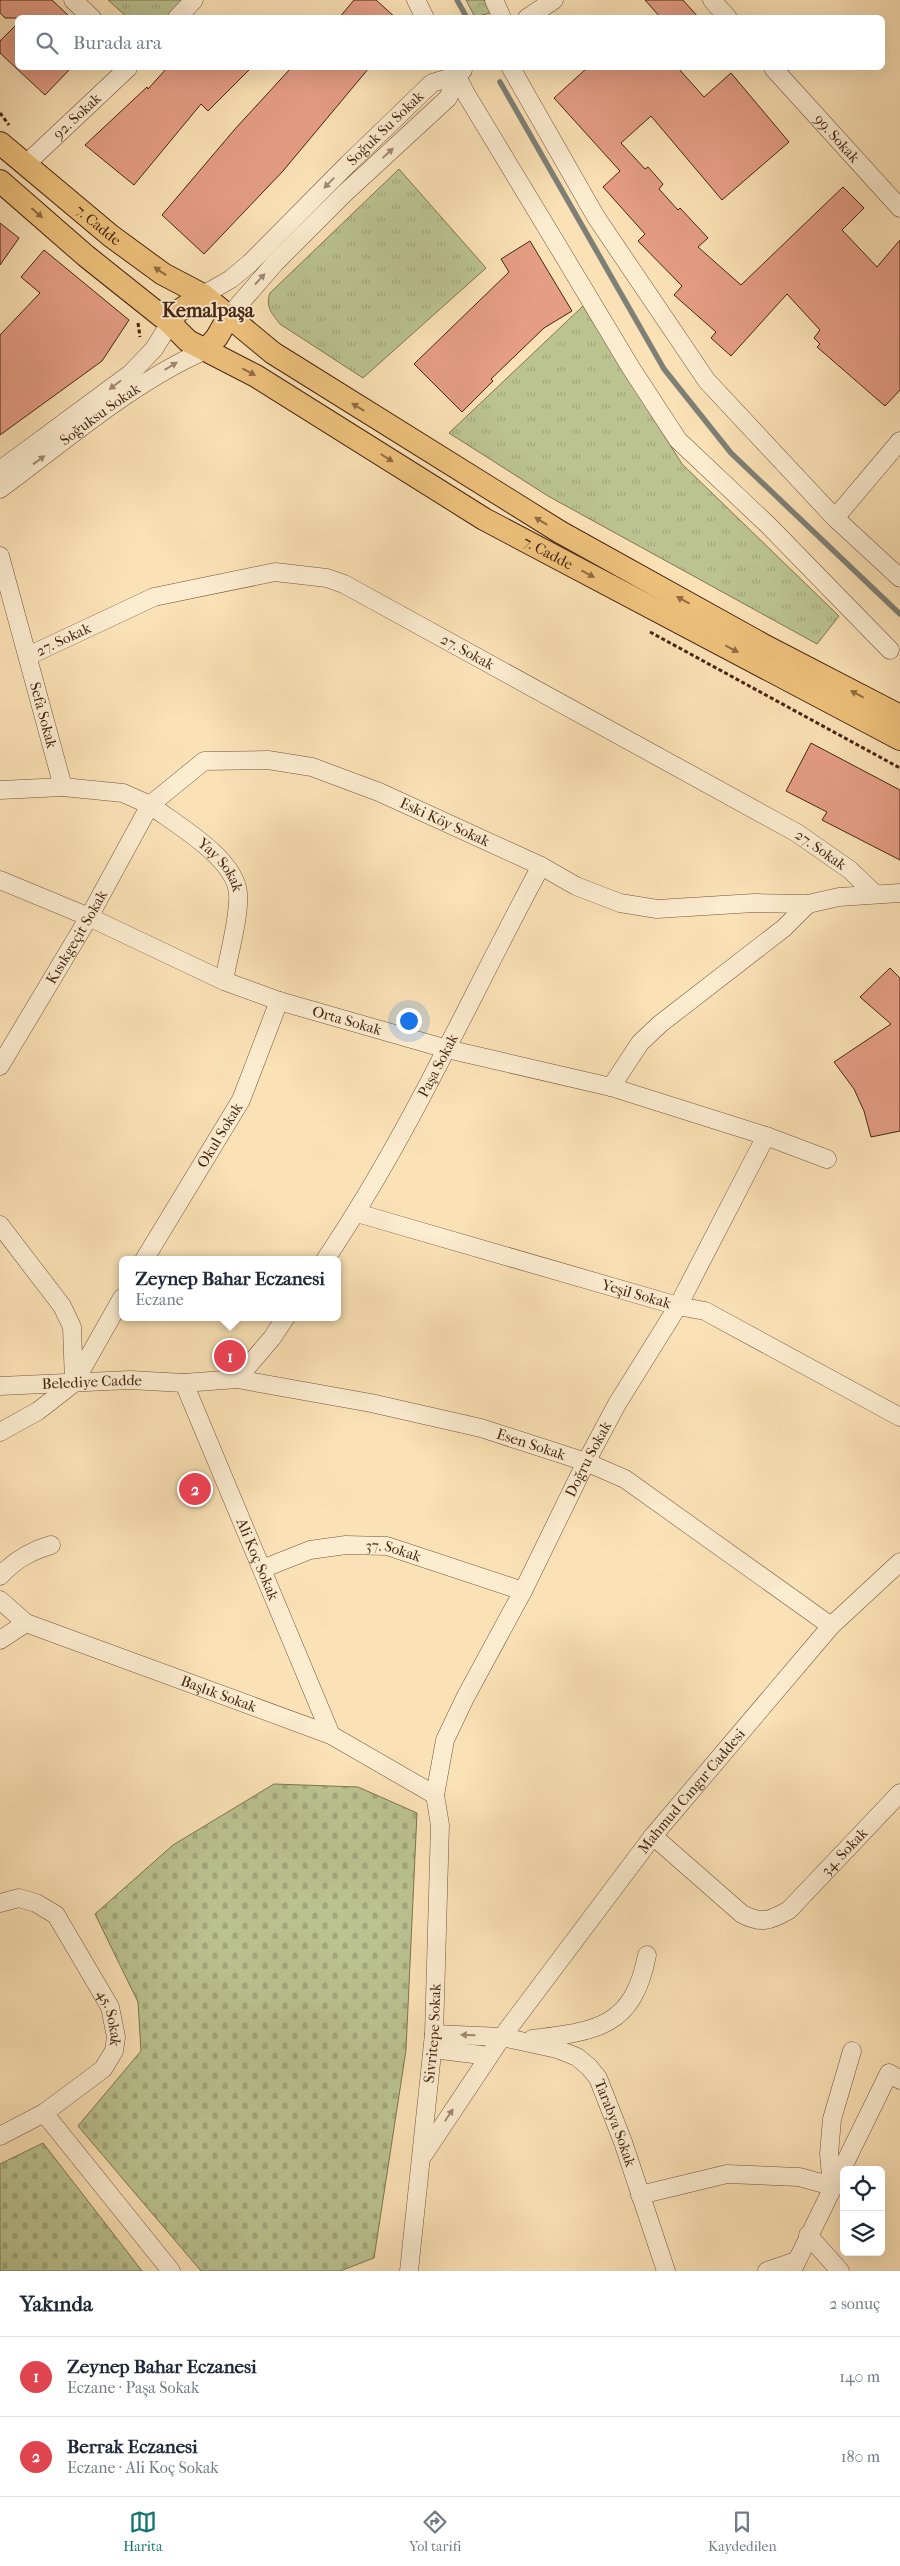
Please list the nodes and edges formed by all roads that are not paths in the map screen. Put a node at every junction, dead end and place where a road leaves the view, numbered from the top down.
1 (74, 0) edge
2 (194, 0) edge
3 (416, 0) edge
4 (494, 0) edge
5 (554, 0) edge
6 (712, 0) edge
7 (89, 15) edge
8 (180, 15) edge
9 (424, 15) edge
10 (501, 15) edge
11 (532, 15) edge
12 (725, 15) edge
13 (126, 70) edge
14 (459, 70) edge
15 (512, 70) edge
16 (775, 70) edge
17 (0, 142) edge
18 (26, 164) junction
19 (0, 181) edge
20 (900, 208) edge
21 (203, 295) junction
22 (229, 316) junction
23 (170, 323) junction
24 (206, 350) junction
25 (900, 441) edge
26 (0, 470) edge
27 (0, 489) edge
28 (835, 518) junction
29 (0, 556) edge
30 (900, 578) edge
31 (890, 650) dead end
32 (28, 656) junction
33 (900, 716) edge
34 (900, 738) edge
35 (64, 787) junction
36 (0, 790) edge
37 (150, 805) junction
38 (541, 866) junction
39 (0, 880) edge
40 (874, 893) junction
41 (900, 893) edge
42 (808, 904) junction
43 (88, 917) junction
44 (224, 981) junction
45 (280, 1001) junction
46 (447, 1049) junction
47 (0, 1066) edge
48 (611, 1087) junction
49 (766, 1136) junction
50 (827, 1159) dead end
51 (357, 1213) junction
52 (0, 1225) edge
53 (146, 1256) edge
54 (328, 1256) edge
55 (119, 1303) edge
56 (678, 1306) junction
57 (283, 1321) edge
58 (237, 1379) junction
59 (74, 1383) junction
60 (184, 1383) junction
61 (0, 1386) edge
62 (900, 1417) edge
63 (0, 1432) edge
64 (586, 1462) junction
65 (51, 1545) dead end
66 (900, 1562) edge
67 (262, 1568) junction
68 (0, 1576) edge
69 (523, 1591) junction
70 (0, 1600) edge
71 (26, 1623) junction
72 (831, 1626) junction
73 (0, 1640) edge
74 (331, 1735) junction
75 (900, 1793) edge
76 (435, 1795) junction
77 (653, 1836) junction
78 (0, 1903) edge
79 (647, 1955) dead end
80 (510, 2038) junction
81 (433, 2041) junction
82 (852, 2051) dead end
83 (489, 2056) junction
84 (894, 2076) edge
85 (44, 2113) junction
86 (0, 2136) edge
87 (422, 2156) junction
88 (832, 2186) junction
89 (640, 2194) junction
90 (808, 2235) junction
91 (794, 2266) edge
92 (171, 2271) edge
93 (409, 2271) edge
94 (666, 2271) edge
95 (767, 2271) edge
96 (840, 2271) edge

1 - 7 street
2 - 8 street
3 - 9 street
4 - 10 street
5 - 11 street
6 - 12 street
13 - 18 street, 92. Sokak
14 -> 21 street, Soğuk Su Sokak
22 -> 14 street, Soğuk Su Sokak
14 - 31 street
15 - 28 street
16 - 20 street, 99. Sokak
17 - 18 main road, 7. Cadde
21 -> 18 main road, 7. Cadde
19 -> 23 main road, 7. Cadde
21 - 22 main road, 7. Cadde
21 - 23 main road
22 - 24 main road
33 -> 22 main road, 7. Cadde
23 - 24 main road, 7. Cadde
23 -> 26 street, Soğuksu Sokak
27 -> 24 street, Soğuksu Sokak
24 -> 34 main road, 7. Cadde
25 - 28 street
28 - 30 street
29 - 32 street, Sefa Sokak
32 - 35 street, Sefa Sokak
32 - 40 street, 27. Sokak
35 - 36 street
35 - 37 street
37 - 38 street, Eski Köy Sokak
37 - 43 street, Kısıkgeçit Sokak
37 - 44 street, Yay Sokak
38 - 42 street, Eski Köy Sokak
38 - 46 street, Paşa Sokak
39 - 43 street, Orta Sokak
40 - 41 street, Eski Köy Sokak
40 - 42 street, Eski Köy Sokak
42 - 48 street
43 - 44 street, Orta Sokak
43 - 47 street, Kısıkgeçit Sokak
44 - 45 street, Orta Sokak
45 - 46 street, Orta Sokak
45 - 53 street, Okul Sokak
46 - 48 street, Orta Sokak
46 - 51 street, Paşa Sokak
48 - 49 street, Orta Sokak
49 - 50 street, Orta Sokak
49 - 56 street, Doğru Sokak
51 - 54 street, Paşa Sokak
51 - 56 street, Yeşil Sokak
52 - 59 street
55 - 59 street
56 - 62 street, Yeşil Sokak
56 - 64 street, Doğru Sokak
57 - 58 street
58 - 60 street, Esen Sokak
58 - 64 street, Esen Sokak
59 - 60 street, Belediye Cadde
59 - 61 street, Belediye Cadde
59 - 63 street
60 - 67 street, Ali Koç Sokak
64 - 69 street, Doğru Sokak
64 - 72 street, Esen Sokak
65 - 68 street
66 - 72 street, Mahmud Cıngır Caddesi
67 - 69 street, 37. Sokak
67 - 74 street, Ali Koç Sokak
69 - 76 street, Doğru Sokak
70 - 71 street, Başlık Sokak
71 - 73 street
71 - 74 street, Başlık Sokak
72 - 77 street, Mahmud Cıngır Caddesi
74 - 76 street, Başlık Sokak
75 - 77 street, 34. Sokak
76 - 81 street, Sivritepe Sokak
77 - 80 street, Mahmud Cıngır Caddesi
78 - 85 street, 45. Sokak
79 - 80 street
80 -> 81 street
80 - 83 street, Mahmud Cıngır Caddesi
80 - 89 street, Tarabya Sokak
81 - 83 street
81 - 87 street, Sivritepe Sokak
82 - 88 street
87 -> 83 street, Mahmud Cıngır Caddesi
84 - 88 street
85 - 86 street, 45. Sokak
85 - 92 street
87 - 93 street, Sivritepe Sokak
88 - 89 street
88 - 90 street
89 - 94 street, Tarabya Sokak
90 - 91 street
90 - 96 street
91 - 95 street

